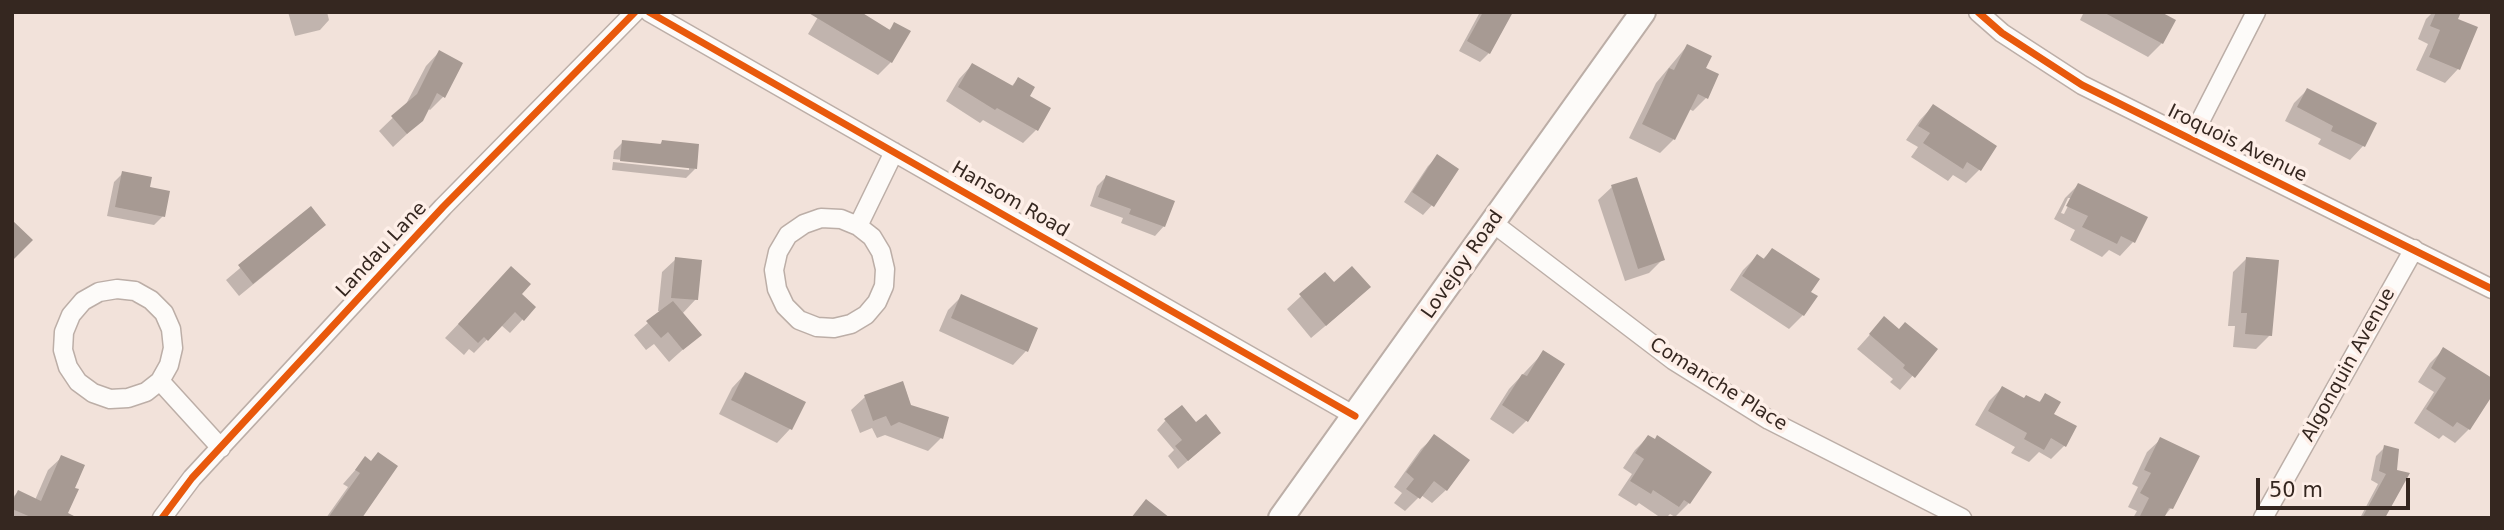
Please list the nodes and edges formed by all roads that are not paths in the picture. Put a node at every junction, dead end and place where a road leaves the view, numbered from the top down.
1 (635, 12) edge
2 (649, 12) edge
3 (1643, 12) edge
4 (1978, 12) edge
5 (2256, 12) edge
6 (2191, 139) junction
7 (894, 152) junction
8 (1493, 223) junction
9 (859, 226) junction
10 (2414, 249) junction
11 (2492, 289) edge
12 (160, 380) junction
13 (1355, 416) junction
14 (221, 448) junction
15 (162, 518) edge
16 (1281, 518) edge
17 (1962, 518) edge
18 (2263, 518) edge

1 - 14 street, Landau Lane
2 - 7 street, Hansom Road
3 - 8 main road, Lovejoy Road
4 - 6 street, Iroquois Avenue
5 - 6 street
6 - 10 street, Iroquois Avenue
7 - 9 street
7 - 13 street, Hansom Road
8 - 13 main road, Lovejoy Road
8 - 17 street, Comanche Place
9 - 9 street
10 - 11 street, Iroquois Avenue
10 - 18 street, Algonquin Avenue
12 - 12 street
12 - 14 street
13 - 16 main road, Lovejoy Road
14 - 15 street, Landau Lane

